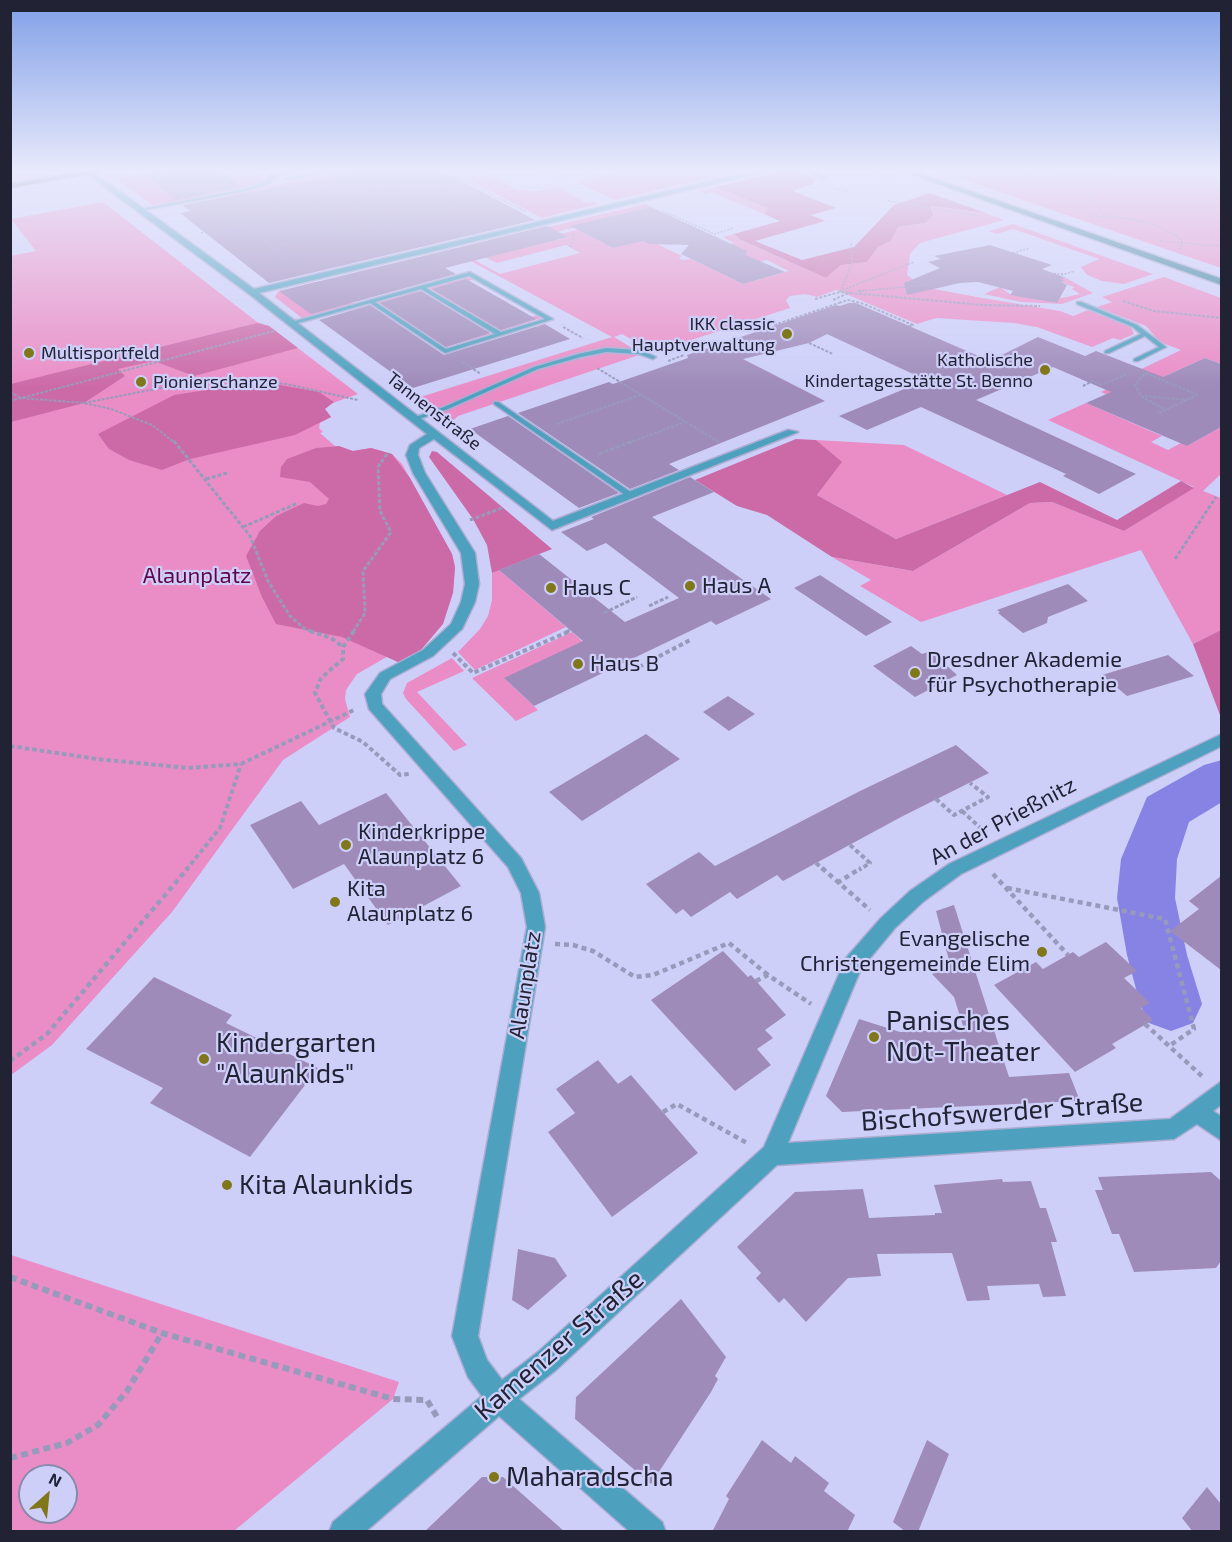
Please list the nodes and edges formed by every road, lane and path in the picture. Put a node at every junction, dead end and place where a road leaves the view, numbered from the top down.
1 (851, 242) dead end
2 (1182, 242) edge
3 (184, 243) edge
4 (257, 243) edge
5 (267, 243) edge
6 (290, 243) edge
7 (460, 243) edge
8 (572, 243) edge
9 (1110, 243) edge
10 (1191, 243) edge
11 (254, 244) dead end
12 (1221, 246) edge
13 (272, 247) junction
14 (570, 247) dead end
15 (1030, 248) dead end
16 (1013, 253) dead end
17 (1175, 254) dead end
18 (286, 258) junction
19 (276, 260) dead end
20 (914, 262) dead end
21 (1075, 271) dead end
22 (1042, 274) dead end
23 (1065, 274) junction
24 (1058, 276) dead end
25 (313, 278) junction
26 (1221, 282) edge
27 (929, 285) dead end
28 (422, 287) junction
29 (252, 292) junction
30 (840, 292) junction
31 (850, 292) junction
32 (815, 299) dead end
33 (370, 301) junction
34 (1123, 301) dead end
35 (839, 303) junction
36 (1079, 303) dead end
37 (1040, 306) dead end
38 (1221, 318) edge
39 (550, 319) junction
40 (291, 323) junction
41 (10, 324) edge
42 (772, 324) dead end
43 (907, 327) dead end
44 (10, 332) edge
45 (500, 334) junction
46 (1145, 334) junction
47 (257, 336) dead end
48 (809, 343) dead end
49 (606, 350) junction
50 (1107, 351) dead end
51 (833, 354) dead end
52 (684, 355) dead end
53 (652, 357) dead end
54 (1136, 360) dead end
55 (663, 363) dead end
56 (599, 369) dead end
57 (1144, 373) junction
58 (1083, 386) dead end
59 (10, 392) edge
60 (641, 395) junction
61 (1141, 396) junction
62 (21, 398) junction
63 (346, 398) dead end
64 (1187, 400) junction
65 (10, 401) edge
66 (84, 403) junction
67 (496, 403) dead end
68 (1166, 410) junction
69 (1159, 414) dead end
70 (414, 418) junction
71 (686, 421) junction
72 (537, 431) junction
73 (792, 432) dead end
74 (435, 435) junction
75 (738, 453) junction
76 (387, 454) dead end
77 (581, 460) junction
78 (227, 473) dead end
79 (206, 479) junction
80 (631, 495) junction
81 (1216, 497) dead end
82 (298, 503) dead end
83 (510, 506) dead end
84 (468, 520) dead end
85 (243, 527) junction
86 (1175, 559) dead end
87 (637, 597) dead end
88 (669, 597) dead end
89 (650, 606) dead end
90 (603, 613) dead end
91 (572, 630) dead end
92 (692, 639) dead end
93 (442, 642) junction
94 (343, 647) junction
95 (639, 667) dead end
96 (374, 705) junction
97 (329, 720) junction
98 (1221, 739) edge
99 (10, 746) edge
100 (241, 764) junction
101 (430, 770) junction
102 (970, 783) dead end
103 (936, 799) dead end
104 (962, 811) junction
105 (984, 830) dead end
106 (850, 845) dead end
107 (977, 858) junction
108 (816, 863) dead end
109 (837, 883) junction
110 (1007, 888) junction
111 (869, 909) dead end
112 (534, 942) junction
113 (1068, 954) dead end
114 (768, 975) junction
115 (756, 981) dead end
116 (807, 1002) dead end
117 (1145, 1024) dead end
118 (1169, 1046) junction
119 (10, 1061) edge
120 (1221, 1091) edge
121 (663, 1112) dead end
122 (1198, 1112) junction
123 (1221, 1131) edge
124 (772, 1155) junction
125 (10, 1277) edge
126 (162, 1334) junction
127 (500, 1400) junction
128 (450, 1438) junction
129 (10, 1458) edge
130 (343, 1532) edge
131 (652, 1532) edge

1 - 30 path
2 - 17 path
3 - 29 street, Tannenstraße
4 - 11 path
5 - 13 path
6 - 13 path
7 - 25 street
8 - 14 path
9 - 26 main road
10 - 12 path
13 - 18 path
15 - 16 path
18 - 19 path
18 - 25 path
20 - 30 path
21 - 23 path
22 - 23 path
23 - 24 path
25 - 29 street
27 - 31 path
28 - 33 lane
28 - 39 lane
28 - 45 lane
29 - 40 street, Tannenstraße
30 - 31 path
30 - 32 path
31 - 35 path
31 - 37 path
33 - 40 lane
33 - 45 lane
34 - 38 path
35 - 42 path
35 - 43 path
36 - 46 lane
39 - 45 lane
39 - 49 path
40 - 70 street, Tannenstraße
41 - 44 path
46 - 50 lane
46 - 54 lane
47 - 62 path
48 - 51 path
49 - 53 lane
49 - 70 lane
52 - 55 path
56 - 60 path
57 - 58 path
57 - 61 path
57 - 64 path
59 - 62 path
60 - 71 path
60 - 72 path
61 - 64 path
61 - 68 path
62 - 65 path
62 - 66 path
63 - 66 path
64 - 68 path
66 - 79 path
67 - 72 lane
68 - 69 path
70 - 74 street, Tannenstraße
71 - 75 path
71 - 77 path
72 - 77 lane
73 - 75 street, Tannenstraße
74 - 80 street, Tannenstraße
74 - 93 street
75 - 80 street, Tannenstraße
76 - 94 path
77 - 80 lane
78 - 79 path
79 - 85 path
81 - 86 path
82 - 85 path
83 - 84 path
85 - 94 path
87 - 90 path
88 - 89 path
91 - 93 path
92 - 95 path
93 - 96 street
94 - 97 path
96 - 97 path
96 - 101 street, Alaunplatz
97 - 100 path
97 - 101 path
98 - 107 street, An der Prießnitz
99 - 100 path
100 - 119 path
101 - 112 street, Alaunplatz
102 - 104 path
103 - 104 path
104 - 105 path
106 - 109 path
107 - 110 path
107 - 124 street, An der Prießnitz
108 - 109 path
109 - 111 path
110 - 113 path
110 - 118 path
112 - 114 path
112 - 127 street, Alaunplatz
114 - 115 path
114 - 116 path
117 - 118 path
118 - 120 path
120 - 122 street, Bischofswerder Straße
121 - 124 path
122 - 123 street
122 - 124 street, Bischofswerder Straße
124 - 127 street, Kamenzer Straße
125 - 126 path
126 - 128 path
126 - 129 path
127 - 128 street, Kamenzer Straße
127 - 131 street, Alaunplatz
128 - 130 street, Kamenzer Straße

